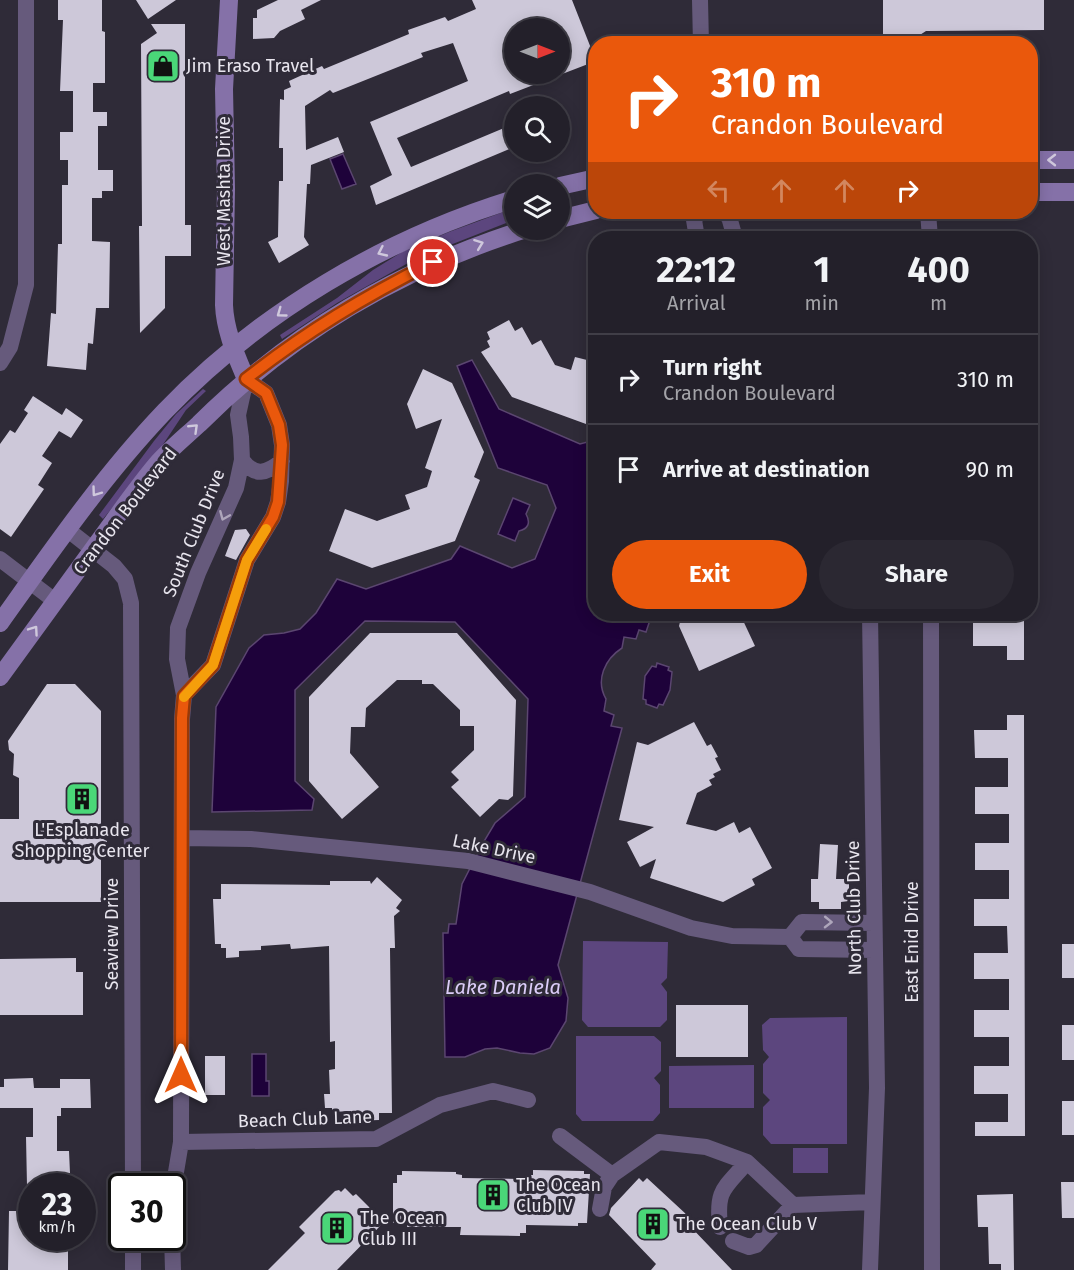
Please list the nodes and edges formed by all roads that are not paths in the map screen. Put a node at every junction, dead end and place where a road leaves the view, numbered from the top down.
1 (26, 0) edge
2 (229, 0) edge
3 (700, 0) edge
4 (700, 36) edge
5 (1038, 160) edge
6 (1074, 160) edge
7 (588, 180) edge
8 (570, 184) edge
9 (1038, 192) edge
10 (1074, 192) edge
11 (504, 203) edge
12 (588, 212) edge
13 (570, 216) edge
14 (504, 236) edge
15 (233, 349) junction
16 (0, 363) edge
17 (246, 379) junction
18 (242, 460) junction
19 (282, 461) junction
20 (68, 530) junction
21 (93, 549) junction
22 (0, 559) edge
23 (30, 582) junction
24 (55, 601) junction
25 (870, 621) edge
26 (931, 621) edge
27 (0, 623) edge
28 (0, 677) edge
29 (184, 696) junction
30 (182, 838) junction
31 (874, 923) junction
32 (790, 937) junction
33 (874, 950) junction
34 (528, 1100) dead end
35 (560, 1136) dead end
36 (181, 1142) junction
37 (747, 1162) junction
38 (133, 1173) edge
39 (176, 1173) edge
40 (612, 1175) junction
41 (872, 1202) junction
42 (793, 1205) junction
43 (600, 1209) dead end
44 (720, 1227) dead end
45 (733, 1241) dead end
46 (133, 1251) edge
47 (172, 1251) edge
48 (134, 1270) edge
49 (173, 1270) edge
50 (870, 1270) edge
51 (932, 1270) edge

1 - 16 street
2 - 15 main road, West Mashta Drive
3 - 4 street
6 -> 5 main road
7 - 8 main road
9 - 10 main road
11 -> 15 main road, Crandon Boulevard
12 - 13 main road
17 -> 14 main road, Crandon Boulevard
15 - 17 main road, West Mashta Drive
15 -> 20 main road, Crandon Boulevard
17 - 18 street, South Club Drive
17 - 19 street
21 -> 17 main road, Crandon Boulevard
18 - 19 street
18 -> 29 street, South Club Drive
19 - 29 street
20 - 21 street, Seaview Drive
20 - 23 main road, Crandon Boulevard
21 - 24 main road, Crandon Boulevard
21 - 38 street, Seaview Drive
22 - 23 street
23 - 24 street
23 - 27 main road, Crandon Boulevard
28 -> 24 main road, Crandon Boulevard
25 - 31 street, North Club Drive
26 - 51 street, East Enid Drive
29 - 30 street, South Club Drive
30 - 32 street, Lake Drive
30 - 36 street, South Club Drive
32 -> 31 street
31 - 33 street, North Club Drive
32 - 33 street, Lake Drive
33 - 41 street, North Club Drive
34 - 36 street, Beach Club Lane
35 - 40 street
36 - 39 street, South Club Drive
37 - 40 street
37 - 42 street
37 - 44 street
40 - 43 street
41 - 42 street
41 - 50 street
42 - 45 street
46 - 48 street
47 - 49 street

